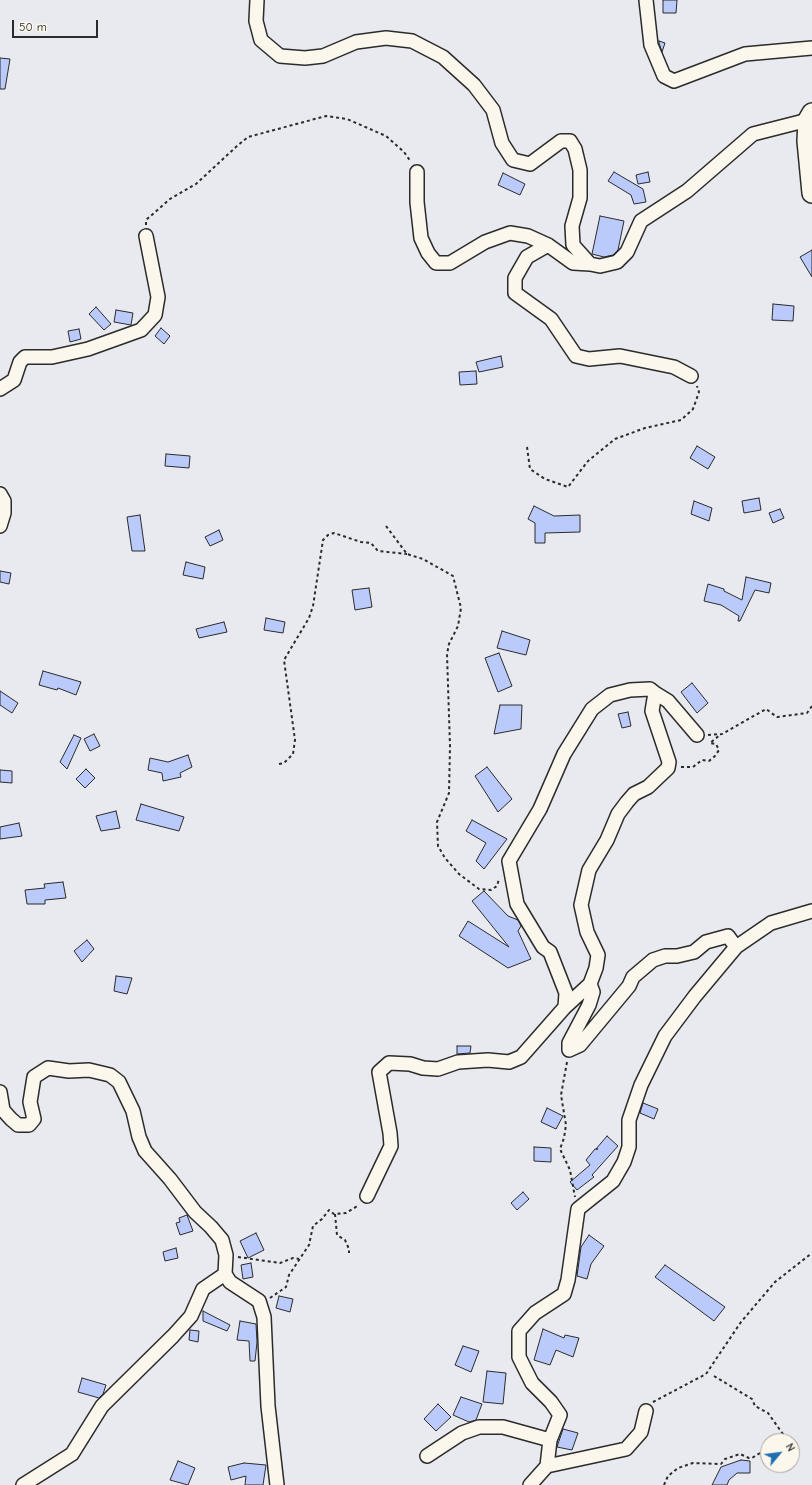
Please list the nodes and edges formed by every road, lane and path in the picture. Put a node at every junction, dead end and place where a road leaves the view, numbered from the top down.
1 (256, 0) edge
2 (646, 0) edge
3 (812, 48) edge
4 (810, 117) edge
5 (417, 172) joint
6 (812, 193) edge
7 (146, 236) joint
8 (548, 245) junction
9 (590, 264) junction
10 (691, 376) joint
11 (0, 389) edge
12 (527, 447) dead end
13 (0, 494) edge
14 (0, 526) edge
15 (386, 526) dead end
16 (407, 554) junction
17 (655, 693) junction
18 (812, 706) edge
19 (722, 734) junction
20 (697, 735) joint
21 (278, 764) dead end
22 (668, 768) junction
23 (509, 861) junction
24 (812, 911) edge
25 (736, 947) junction
26 (590, 984) junction
27 (565, 1007) junction
28 (569, 1050) junction
29 (0, 1092) edge
30 (368, 1196) joint
31 (578, 1209) junction
32 (335, 1214) junction
33 (349, 1253) dead end
34 (812, 1253) edge
35 (226, 1255) junction
36 (299, 1259) junction
37 (225, 1274) junction
38 (260, 1301) junction
39 (714, 1376) dead end
40 (646, 1411) joint
41 (782, 1433) edge
42 (550, 1440) junction
43 (760, 1453) edge
44 (427, 1456) dead end
45 (547, 1466) junction
46 (23, 1485) edge
47 (277, 1485) edge
48 (530, 1485) edge
49 (664, 1485) edge

1 - 9 street
2 - 3 street
4 - 6 main road
4 - 9 street
5 - 7 path
5 - 8 street
7 - 11 street
8 - 9 street
8 - 10 street
10 - 12 path
13 - 14 street
15 - 16 path
16 - 21 path
16 - 23 path
17 - 20 street
17 - 22 street
17 - 23 street
18 - 19 path
19 - 20 path
19 - 22 path
22 - 26 street
23 - 27 street
24 - 25 street
25 - 28 street
25 - 31 street
26 - 27 street
26 - 28 street
27 - 30 street
28 - 31 path
29 - 35 street
30 - 32 path
31 - 42 street
32 - 33 path
32 - 36 path
34 - 40 path
35 - 36 path
35 - 37 street
36 - 38 path
37 - 38 street
37 - 46 street
38 - 47 street
39 - 41 path
40 - 45 street
42 - 44 street
42 - 45 street
43 - 49 path
45 - 48 street

